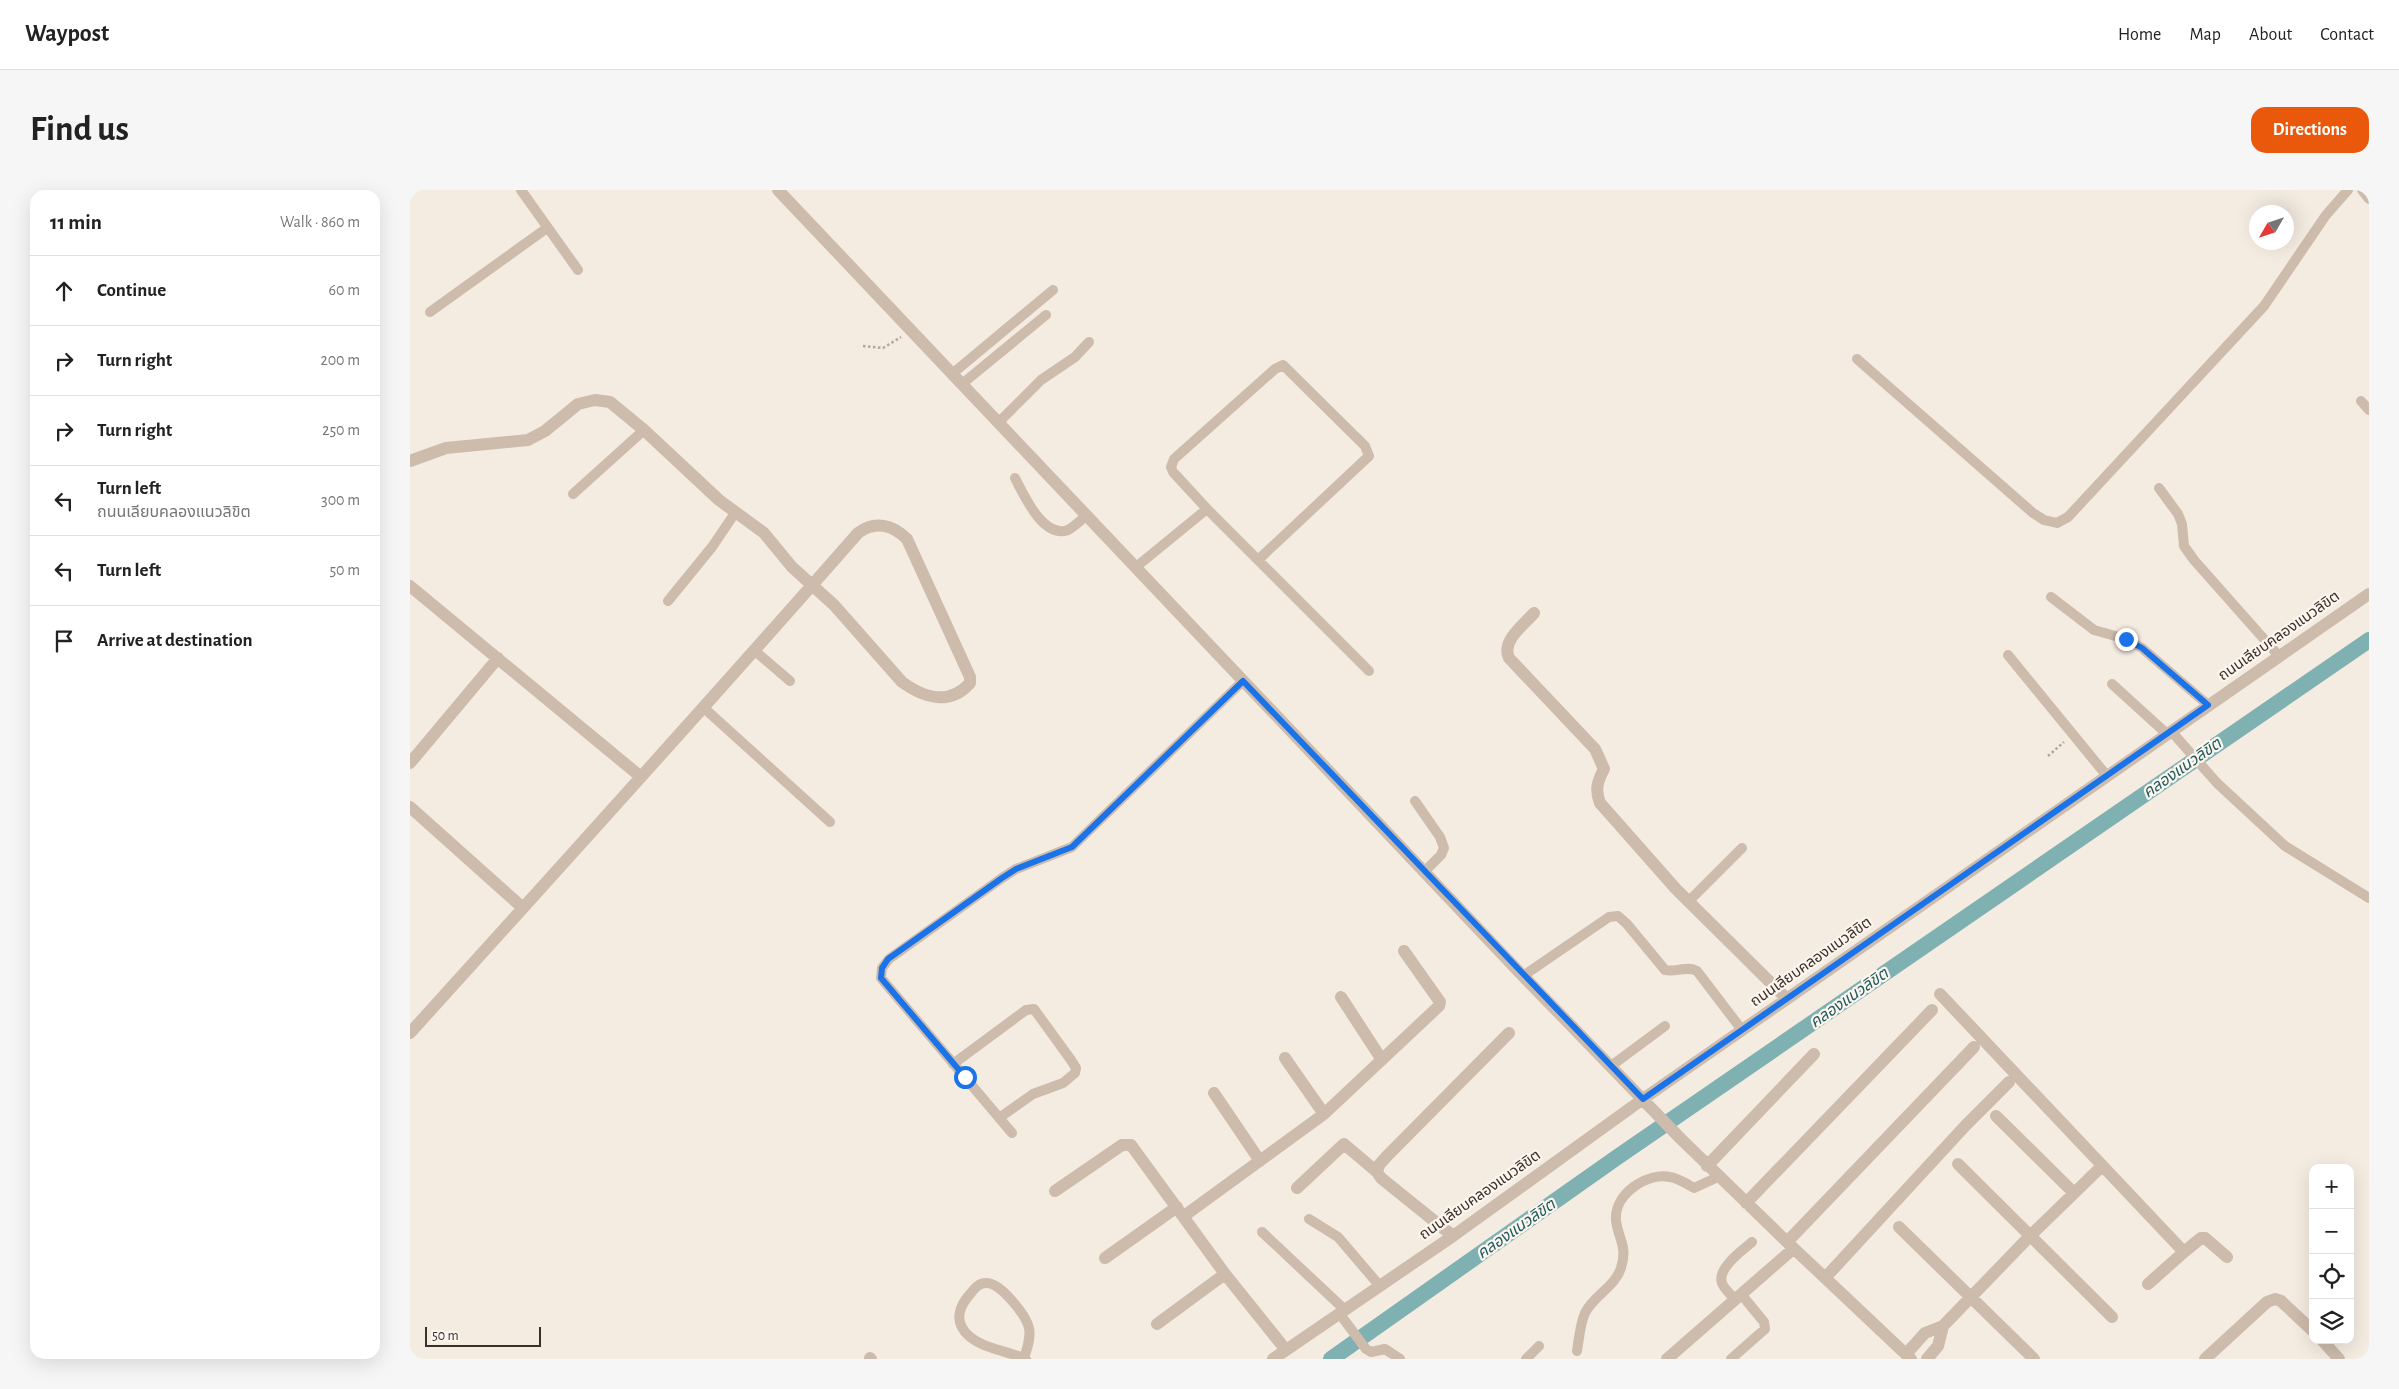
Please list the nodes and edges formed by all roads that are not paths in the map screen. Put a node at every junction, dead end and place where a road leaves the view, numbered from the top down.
1 (521, 190) edge
2 (778, 190) edge
3 (2348, 190) edge
4 (2362, 190) edge
5 (2369, 199) edge
6 (547, 228) junction
7 (578, 270) dead end
8 (1053, 290) dead end
9 (430, 312) dead end
10 (1046, 315) dead end
11 (1089, 342) dead end
12 (1857, 359) dead end
13 (952, 374) junction
14 (962, 384) junction
15 (2361, 401) dead end
16 (2369, 410) edge
17 (998, 423) junction
18 (644, 430) junction
19 (410, 461) edge
20 (1015, 478) dead end
21 (2159, 488) dead end
22 (573, 494) dead end
23 (1207, 509) junction
24 (735, 513) junction
25 (1087, 515) junction
26 (1258, 560) junction
27 (1136, 567) junction
28 (410, 586) edge
29 (811, 586) junction
30 (2369, 594) edge
31 (2051, 597) dead end
32 (668, 601) dead end
33 (1534, 613) dead end
34 (755, 651) junction
35 (2008, 655) dead end
36 (2279, 656) junction
37 (498, 658) junction
38 (1369, 671) dead end
39 (790, 681) dead end
40 (1243, 681) junction
41 (2112, 684) dead end
42 (2208, 705) junction
43 (704, 708) junction
44 (2169, 732) junction
45 (410, 764) edge
46 (642, 776) junction
47 (2107, 776) junction
48 (1416, 801) dead end
49 (410, 807) edge
50 (830, 822) dead end
51 (1742, 848) dead end
52 (1424, 872) junction
53 (2369, 898) edge
54 (1688, 902) junction
55 (523, 908) junction
56 (1404, 950) dead end
57 (1523, 976) junction
58 (1940, 994) dead end
59 (1341, 997) dead end
60 (1787, 999) junction
61 (1932, 1010) dead end
62 (1664, 1026) dead end
63 (1742, 1030) junction
64 (1509, 1033) dead end
65 (410, 1034) edge
66 (1974, 1047) dead end
67 (1814, 1054) dead end
68 (1285, 1058) dead end
69 (1382, 1060) junction
70 (953, 1064) junction
71 (1611, 1066) junction
72 (2009, 1082) dead end
73 (1214, 1093) dead end
74 (1643, 1099) junction
75 (1324, 1114) junction
76 (1996, 1116) dead end
77 (1000, 1118) junction
78 (1012, 1132) dead end
79 (1260, 1161) junction
80 (1958, 1164) dead end
81 (1707, 1166) junction
82 (2101, 1167) junction
83 (1377, 1172) junction
84 (1718, 1177) junction
85 (1297, 1188) dead end
86 (1055, 1191) dead end
87 (2074, 1193) junction
88 (1746, 1203) junction
89 (1180, 1212) junction
90 (1309, 1219) dead end
91 (1899, 1227) dead end
92 (1262, 1232) dead end
93 (1453, 1236) junction
94 (2030, 1236) junction
95 (1752, 1242) dead end
96 (1790, 1246) junction
97 (2184, 1252) junction
98 (2227, 1257) dead end
99 (1105, 1258) dead end
100 (1225, 1274) junction
101 (1825, 1278) junction
102 (2148, 1284) dead end
103 (1379, 1285) junction
104 (1738, 1296) junction
105 (1970, 1296) junction
106 (1342, 1311) junction
107 (2112, 1317) dead end
108 (1157, 1324) dead end
109 (1942, 1326) junction
110 (2309, 1327) edge
111 (2326, 1344) edge
112 (1539, 1346) dead end
113 (1286, 1350) junction
114 (1577, 1351) dead end
115 (1909, 1356) edge
116 (1025, 1359) edge
117 (1273, 1359) edge
118 (1400, 1359) edge
119 (1526, 1359) edge
120 (1667, 1359) edge
121 (1731, 1359) edge
122 (1927, 1359) edge
123 (2034, 1359) edge
124 (2206, 1359) edge
125 (2339, 1359) edge

1 - 6 lane
2 - 13 street
3 - 12 lane
4 - 5 lane
6 - 7 lane
6 - 9 lane
8 - 13 lane
10 - 14 lane
11 - 17 lane
13 - 14 street
14 - 17 street
15 - 16 lane
17 - 25 street
18 - 19 street
18 - 22 lane
18 - 24 street
20 - 25 lane
21 - 36 lane
23 - 26 lane
23 - 26 lane
23 - 27 lane
24 - 29 street
24 - 32 lane
25 - 27 street
26 - 38 lane
27 - 40 street
28 - 37 street
29 - 29 street
29 - 34 street
30 - 36 street, ถนนเลียบคลองแนวลิขิต
31 - 42 lane
33 - 54 street
34 - 39 lane
34 - 43 street
35 - 47 lane
36 - 42 street, ถนนเลียบคลองแนวลิขิต
37 - 45 street
37 - 46 street
40 - 52 street
40 - 70 lane
41 - 44 lane
42 - 44 street, ถนนเลียบคลองแนวลิขิต
43 - 46 street
43 - 50 lane
44 - 47 street, ถนนเลียบคลองแนวลิขิต
44 - 53 lane
46 - 55 street
47 - 60 street, ถนนเลียบคลองแนวลิขิต
48 - 52 lane
49 - 55 street
51 - 54 lane
52 - 57 street
54 - 60 street
55 - 65 street
56 - 69 street
57 - 63 lane
57 - 71 street
58 - 82 street
59 - 69 street
60 - 63 street, ถนนเลียบคลองแนวลิขิต
61 - 88 street
62 - 71 lane
63 - 74 street, ถนนเลียบคลองแนวลิขิต
64 - 83 street
66 - 96 street
67 - 81 street
68 - 75 street
69 - 75 street
70 - 77 lane
70 - 77 lane
71 - 74 street
72 - 101 street
73 - 79 street
74 - 81 street
74 - 93 street, ถนนเลียบคลองแนวลิขิต
75 - 79 street
76 - 87 street
77 - 78 lane
79 - 89 street
80 - 94 street
81 - 84 street
82 - 87 street
82 - 97 street
83 - 85 street
83 - 93 street
84 - 88 street
84 - 114 lane
86 - 89 street
87 - 94 street
88 - 96 street
89 - 99 street
89 - 100 street
90 - 103 lane
91 - 105 street
92 - 106 lane
93 - 103 street, ถนนเลียบคลองแนวลิขิต
94 - 105 street
94 - 107 street
95 - 104 lane
96 - 101 street
96 - 104 street
97 - 98 street
97 - 102 street
100 - 108 street
100 - 113 street
101 - 115 street
103 - 106 street, ถนนเลียบคลองแนวลิขิต
104 - 120 street
104 - 121 lane
105 - 109 street
105 - 123 street
106 - 113 street, ถนนเลียบคลองแนวลิขิต
106 - 118 lane
109 - 115 street
109 - 122 street
110 - 124 street
111 - 125 street
112 - 119 lane
113 - 117 street, ถนนเลียบคลองแนวลิขิต
116 - 116 lane

